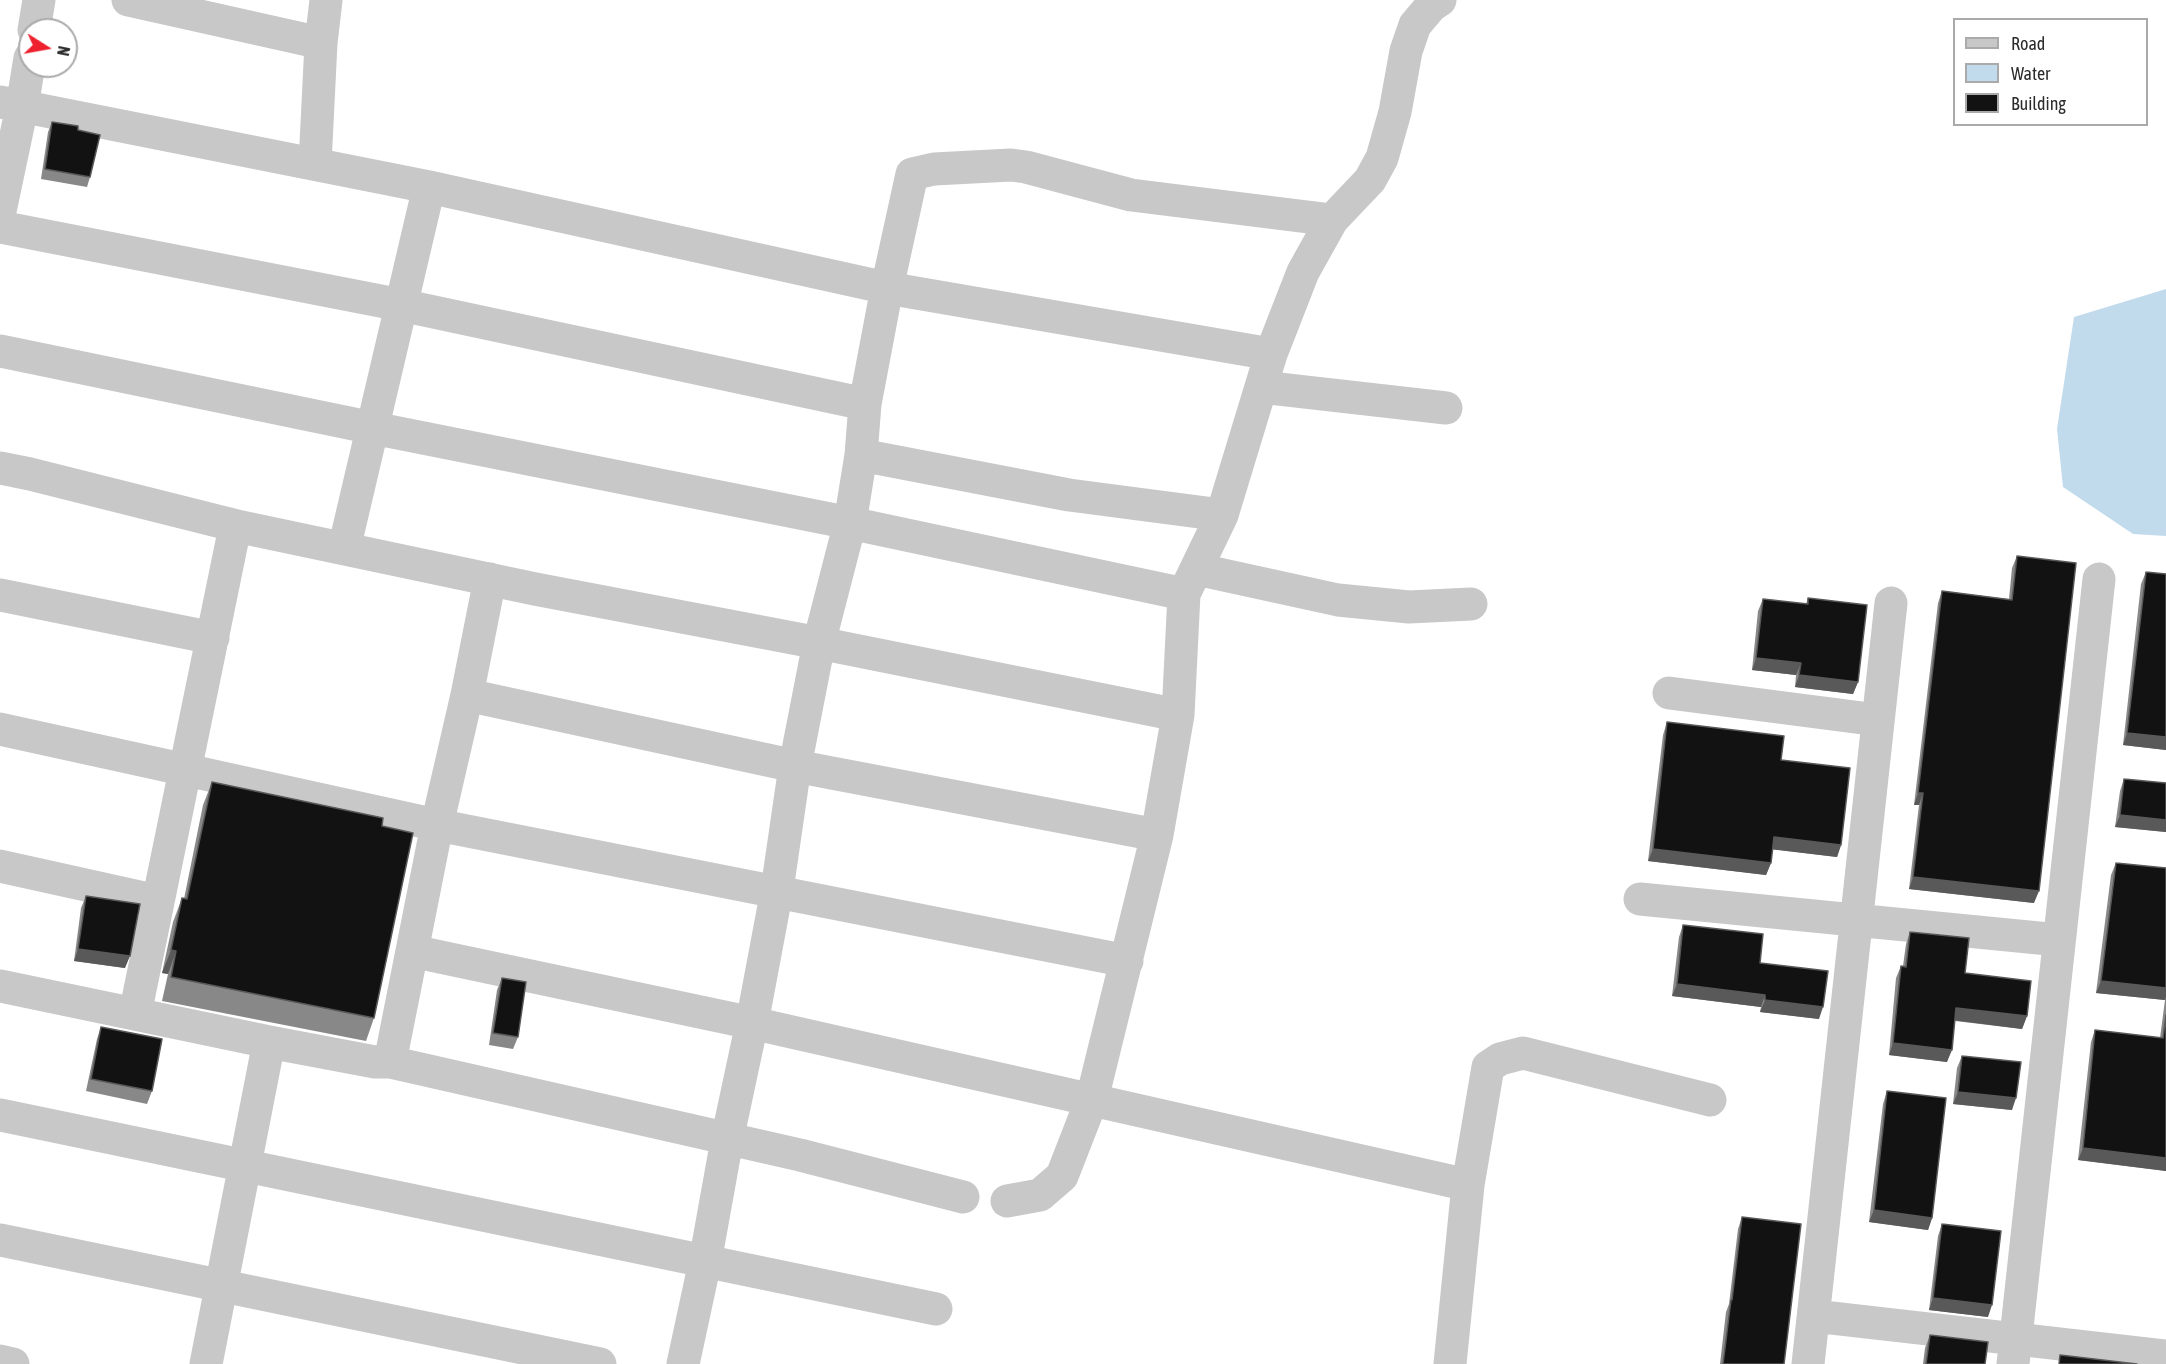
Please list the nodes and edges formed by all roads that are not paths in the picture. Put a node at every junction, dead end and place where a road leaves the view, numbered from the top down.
1 (39, 0) edge
2 (128, 0) edge
3 (326, 0) edge
4 (1440, 0) edge
5 (36, 18) edge
6 (321, 43) junction
7 (22, 78) edge
8 (11, 104) edge
9 (315, 164) junction
10 (429, 187) junction
11 (0, 211) edge
12 (1332, 220) junction
13 (0, 227) edge
14 (887, 288) junction
15 (401, 305) junction
16 (0, 351) edge
17 (1271, 354) junction
18 (1261, 387) junction
19 (866, 404) junction
20 (1446, 408) dead end
21 (373, 428) junction
22 (861, 455) junction
23 (0, 468) edge
24 (1221, 515) junction
25 (850, 523) junction
26 (241, 527) junction
27 (344, 549) junction
28 (490, 579) junction
29 (2099, 579) dead end
30 (1190, 581) junction
31 (0, 595) edge
32 (1891, 603) dead end
33 (1471, 604) dead end
34 (213, 638) junction
35 (819, 643) junction
36 (1669, 693) dead end
37 (467, 695) junction
38 (1178, 715) junction
39 (1878, 720) junction
40 (0, 729) edge
41 (795, 766) junction
42 (185, 770) junction
43 (437, 825) junction
44 (1157, 835) junction
45 (0, 866) edge
46 (777, 890) junction
47 (1640, 899) dead end
48 (158, 901) junction
49 (1857, 920) junction
50 (2059, 940) junction
51 (412, 951) junction
52 (1127, 961) junction
53 (0, 986) edge
54 (135, 1014) junction
55 (752, 1023) junction
56 (269, 1042) junction
57 (390, 1062) junction
58 (1092, 1099) junction
59 (1710, 1100) dead end
60 (0, 1115) edge
61 (727, 1140) junction
62 (245, 1166) junction
63 (1468, 1185) junction
64 (963, 1197) dead end
65 (1006, 1201) dead end
66 (0, 1239) edge
67 (705, 1262) junction
68 (221, 1287) junction
69 (936, 1309) dead end
70 (1814, 1316) junction
71 (2014, 1352) edge
72 (2166, 1356) edge
73 (0, 1361) edge
74 (13, 1364) edge
75 (206, 1364) edge
76 (600, 1364) edge
77 (683, 1364) edge
78 (1450, 1364) edge
79 (1808, 1364) edge

1 - 5 street
2 - 6 street
3 - 6 street
4 - 12 street
6 - 9 street
7 - 8 street
8 - 9 street
8 - 11 street
9 - 10 street
10 - 14 street
10 - 15 street
12 - 14 street
12 - 17 street
13 - 15 street
14 - 17 street
14 - 19 street
15 - 19 street
15 - 21 street
16 - 21 street
17 - 18 street
18 - 20 street
18 - 24 street
19 - 22 street
21 - 25 street
21 - 27 street
22 - 24 street
22 - 25 street
23 - 26 street
24 - 30 street
25 - 30 street
25 - 35 street
26 - 27 street
26 - 34 street
27 - 28 street
28 - 35 street
28 - 37 street
29 - 50 street
30 - 33 street
30 - 38 street
31 - 34 street
32 - 39 street
34 - 42 street
35 - 38 street
35 - 41 street
36 - 39 street
37 - 41 street
37 - 43 street
38 - 44 street
39 - 49 street
40 - 42 street
41 - 44 street
41 - 46 street
42 - 43 street
42 - 48 street
43 - 46 street
43 - 51 street
44 - 52 street
45 - 48 street
46 - 52 street
46 - 55 street
47 - 49 street
48 - 54 street
49 - 50 street
49 - 70 street
50 - 71 street
51 - 55 street
51 - 57 street
52 - 58 street
53 - 54 street
54 - 56 street
55 - 58 street
55 - 61 street
56 - 57 street
56 - 62 street
57 - 61 street
58 - 63 street
58 - 65 street
59 - 63 street
60 - 62 street
61 - 64 street
61 - 67 street
62 - 67 street
62 - 68 street
63 - 78 street
66 - 68 street
67 - 69 street
67 - 77 street
68 - 75 street
68 - 76 street
70 - 71 street
70 - 79 street
71 - 72 street
73 - 74 street

